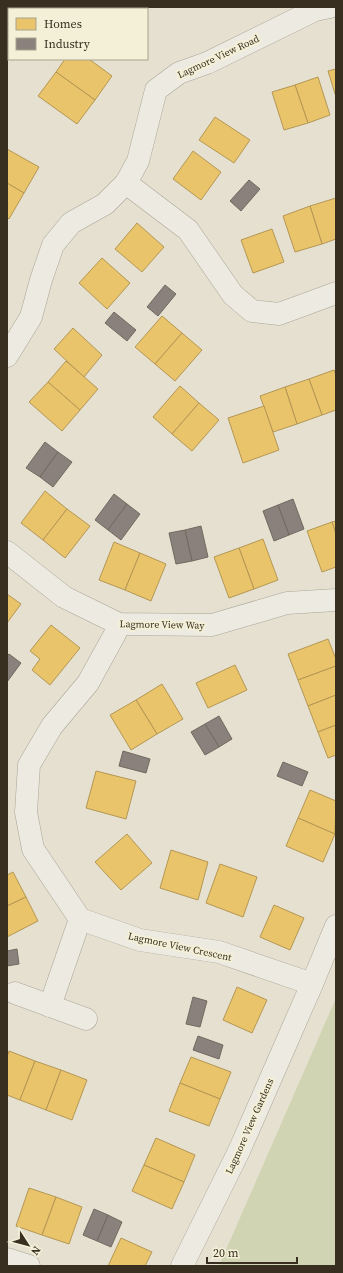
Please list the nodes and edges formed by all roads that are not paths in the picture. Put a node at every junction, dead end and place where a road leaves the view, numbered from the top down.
1 (330, 7) edge
2 (126, 183) junction
3 (336, 293) edge
4 (7, 356) edge
5 (7, 552) edge
6 (336, 600) edge
7 (118, 624) junction
8 (80, 919) junction
9 (336, 926) edge
10 (312, 984) junction
11 (15, 993) dead end
12 (50, 1006) junction
13 (86, 1019) dead end
14 (7, 1260) edge
15 (29, 1266) edge
16 (182, 1266) edge

1 - 2 street, Lagmore View Road
2 - 3 street
2 - 4 street, Lagmore View Road
5 - 7 street, Lagmore View Way
6 - 7 street, Lagmore View Way
7 - 8 street
8 - 10 street, Lagmore View Crescent
8 - 12 street
9 - 10 street
10 - 16 street, Lagmore View Gardens
11 - 12 street
12 - 13 street
14 - 15 street

